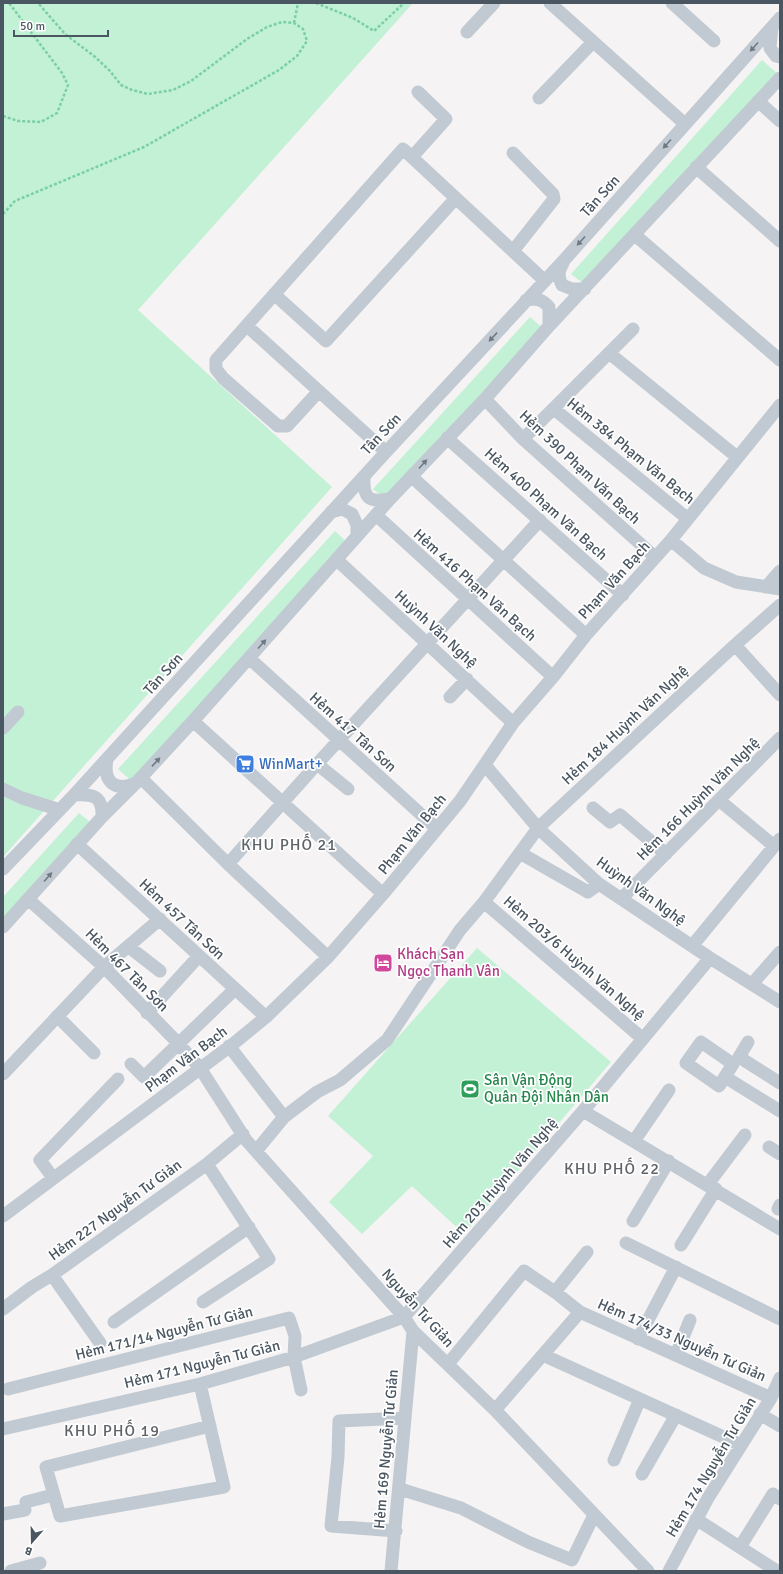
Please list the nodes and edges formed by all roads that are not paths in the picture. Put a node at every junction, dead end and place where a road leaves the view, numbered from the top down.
1 (494, 3) edge
2 (550, 3) edge
3 (672, 3) edge
4 (776, 23) edge
5 (467, 32) dead end
6 (714, 41) dead end
7 (593, 42) junction
8 (780, 57) edge
9 (780, 78) edge
10 (418, 92) dead end
11 (539, 98) dead end
12 (758, 101) junction
13 (780, 121) edge
14 (685, 124) junction
15 (513, 153) dead end
16 (412, 157) junction
17 (696, 167) junction
18 (456, 198) junction
19 (635, 235) junction
20 (780, 241) edge
21 (513, 251) junction
22 (566, 258) junction
23 (545, 281) junction
24 (585, 289) junction
25 (274, 294) junction
26 (526, 300) junction
27 (247, 326) junction
28 (549, 326) junction
29 (633, 329) dead end
30 (609, 353) junction
31 (780, 360) edge
32 (319, 391) junction
33 (485, 399) junction
34 (780, 405) edge
35 (554, 409) junction
36 (447, 438) junction
37 (523, 439) junction
38 (386, 452) junction
39 (737, 457) junction
40 (364, 476) junction
41 (412, 477) junction
42 (390, 499) junction
43 (331, 512) junction
44 (376, 515) junction
45 (688, 519) junction
46 (540, 520) junction
47 (357, 536) junction
48 (671, 540) junction
49 (655, 557) junction
50 (337, 560) junction
51 (504, 561) junction
52 (780, 571) edge
53 (766, 587) junction
54 (780, 589) edge
55 (623, 595) junction
56 (468, 601) junction
57 (780, 605) edge
58 (586, 635) junction
59 (428, 643) junction
60 (735, 645) junction
61 (249, 658) junction
62 (553, 677) junction
63 (467, 679) junction
64 (780, 695) edge
65 (450, 697) dead end
66 (18, 712) dead end
67 (193, 721) junction
68 (513, 723) junction
69 (3, 728) edge
70 (780, 738) edge
71 (338, 741) junction
72 (107, 759) junction
73 (317, 764) junction
74 (485, 765) junction
75 (139, 780) junction
76 (3, 789) edge
77 (348, 789) dead end
78 (74, 795) junction
79 (719, 800) junction
80 (282, 803) junction
81 (593, 808) dead end
82 (60, 810) junction
83 (102, 817) junction
84 (436, 828) junction
85 (538, 828) junction
86 (777, 842) edge
87 (77, 844) junction
88 (520, 852) junction
89 (666, 854) junction
90 (228, 864) junction
91 (3, 869) edge
92 (599, 884) junction
93 (383, 894) junction
94 (28, 899) junction
95 (621, 899) junction
96 (484, 902) junction
97 (160, 919) junction
98 (3, 927) edge
99 (692, 946) junction
100 (129, 947) junction
101 (780, 952) edge
102 (199, 956) junction
103 (328, 956) junction
104 (710, 958) junction
105 (104, 967) junction
106 (160, 972) dead end
107 (752, 984) junction
108 (234, 990) junction
109 (780, 1002) edge
110 (147, 1012) junction
111 (57, 1016) junction
112 (266, 1018) junction
113 (643, 1039) junction
114 (748, 1042) dead end
115 (178, 1043) junction
116 (230, 1046) junction
117 (94, 1053) dead end
118 (130, 1064) dead end
119 (200, 1068) junction
120 (3, 1074) edge
121 (725, 1077) dead end
122 (118, 1079) dead end
123 (780, 1083) edge
124 (669, 1090) dead end
125 (583, 1111) junction
126 (780, 1111) edge
127 (284, 1116) junction
128 (243, 1134) junction
129 (745, 1135) dead end
130 (634, 1140) junction
131 (256, 1151) junction
132 (669, 1161) junction
133 (207, 1164) junction
134 (53, 1178) junction
135 (712, 1186) junction
136 (3, 1216) edge
137 (633, 1221) dead end
138 (249, 1227) junction
139 (780, 1229) edge
140 (626, 1243) dead end
141 (681, 1245) dead end
142 (587, 1252) dead end
143 (676, 1267) junction
144 (52, 1275) junction
145 (554, 1292) junction
146 (204, 1302) dead end
147 (3, 1310) edge
148 (580, 1312) junction
149 (404, 1317) junction
150 (780, 1319) edge
151 (690, 1320) dead end
152 (114, 1322) dead end
153 (413, 1331) junction
154 (638, 1338) junction
155 (100, 1343) dead end
156 (543, 1355) junction
157 (676, 1355) junction
158 (294, 1357) junction
159 (448, 1364) junction
160 (780, 1378) edge
161 (200, 1384) junction
162 (8, 1389) dead end
163 (300, 1390) dead end
164 (771, 1398) junction
165 (640, 1399) junction
166 (494, 1410) junction
167 (760, 1414) junction
168 (676, 1415) junction
169 (405, 1418) junction
170 (210, 1426) junction
171 (780, 1426) edge
172 (3, 1429) edge
173 (741, 1445) junction
174 (614, 1460) dead end
175 (642, 1474) dead end
176 (400, 1489) junction
177 (53, 1495) junction
178 (780, 1499) edge
179 (3, 1514) edge
180 (594, 1515) junction
181 (696, 1519) junction
182 (396, 1531) junction
183 (740, 1547) junction
184 (40, 1563) dead end
185 (770, 1569) edge
186 (11, 1571) edge
187 (391, 1571) edge
188 (648, 1571) edge
189 (669, 1571) edge

1 - 5 street
2 - 7 street
3 - 6 street
4 - 8 street
4 -> 14 street, Tân Sơn
7 - 11 street
7 - 14 street
9 - 12 street
10 - 16 street
12 - 13 street
12 - 17 street
14 -> 22 street, Tân Sơn
15 - 21 street
16 - 18 street
16 - 25 street
17 - 19 street
17 - 20 street
18 - 21 street
18 - 25 street
19 - 24 street
19 - 31 street
21 - 23 street
22 - 23 street, Tân Sơn
22 - 24 street
23 - 26 street, Tân Sơn
24 - 28 street
25 - 27 street
26 - 28 street
26 -> 38 street, Tân Sơn
27 - 32 street
27 - 32 street
28 - 33 street
29 - 30 street
30 - 35 street
30 - 39 street
32 - 38 street
33 - 36 street
33 - 37 street, Hẻm 390 Phạm Văn Bạch
34 - 39 street, Phạm Văn Bạch
35 - 37 street
35 - 45 street, Hẻm 384 Phạm Văn Bạch
41 -> 36 street
36 - 46 street, Hẻm 400 Phạm Văn Bạch
37 - 49 street, Hẻm 390 Phạm Văn Bạch
38 - 40 street, Tân Sơn
39 - 45 street, Phạm Văn Bạch
40 - 42 street
40 - 43 street, Tân Sơn
41 - 42 street
41 - 51 street
42 - 44 street
43 - 47 street
43 - 72 street, Tân Sơn
44 - 47 street
44 - 56 street, Hẻm 416 Phạm Văn Bạch
45 - 48 street, Phạm Văn Bạch
46 - 51 street
46 - 55 street, Hẻm 400 Phạm Văn Bạch
47 - 50 street
48 - 49 street, Phạm Văn Bạch
48 - 53 street
49 - 55 street, Phạm Văn Bạch
50 - 59 street, Huỳnh Văn Nghệ
61 -> 50 street
51 - 56 street
51 - 58 street
52 - 53 street
53 - 54 street
55 - 58 street, Phạm Văn Bạch
56 - 59 street
56 - 62 street, Hẻm 416 Phạm Văn Bạch
57 - 60 street, Hẻm 184 Huỳnh Văn Nghệ
58 - 62 street, Phạm Văn Bạch
59 - 63 street, Huỳnh Văn Nghệ
59 - 71 street
60 - 64 street
60 - 85 street, Hẻm 184 Huỳnh Văn Nghệ
61 - 67 street
61 - 71 street, Hẻm 417 Tân Sơn
62 - 68 street, Phạm Văn Bạch
63 - 65 street
63 - 68 street, Huỳnh Văn Nghệ
66 - 69 street
75 -> 67 street
67 - 80 street
68 - 74 street, Phạm Văn Bạch
70 - 79 street, Hẻm 166 Huỳnh Văn Nghệ
71 - 73 street
71 - 84 street, Hẻm 417 Tân Sơn
72 - 75 street
72 - 78 street, Tân Sơn
73 - 77 street
73 - 80 street
74 - 84 street, Phạm Văn Bạch
74 - 85 street, Huỳnh Văn Nghệ
75 - 83 street
75 - 90 street
76 - 82 street
78 - 82 street, Tân Sơn
78 - 83 street
79 - 86 street
79 - 89 street, Hẻm 166 Huỳnh Văn Nghệ
80 - 90 street
80 - 93 street
81 - 89 street
82 - 91 street, Tân Sơn
83 - 87 street
84 - 93 street, Phạm Văn Bạch
85 - 88 street, Hẻm 184 Huỳnh Văn Nghệ
85 - 92 street, Huỳnh Văn Nghệ
86 - 99 street
94 -> 87 street
87 - 97 street, Hẻm 457 Tân Sơn
88 - 92 street
88 - 96 street, Hẻm 184 Huỳnh Văn Nghệ
89 - 95 street, Hẻm 166 Huỳnh Văn Nghệ
90 - 103 street
92 - 95 street, Huỳnh Văn Nghệ
93 - 103 street, Phạm Văn Bạch
94 - 98 street
94 - 105 street, Hẻm 467 Tân Sơn
95 - 99 street, Huỳnh Văn Nghệ
96 - 113 street, Hẻm 203/6 Huỳnh Văn Nghệ
96 - 127 street, Hẻm 184 Huỳnh Văn Nghệ
97 - 100 street
97 - 102 street, Hẻm 457 Tân Sơn
99 - 104 street, Huỳnh Văn Nghệ
100 - 105 street
100 - 106 street
101 - 107 street
102 - 108 street, Hẻm 457 Tân Sơn
102 - 110 street
103 - 112 street, Phạm Văn Bạch
104 - 107 street, Huỳnh Văn Nghệ
104 - 113 street, Hẻm 203 Huỳnh Văn Nghệ
105 - 110 street, Hẻm 467 Tân Sơn
105 - 111 street
107 - 109 street, Huỳnh Văn Nghệ
108 - 112 street, Hẻm 457 Tân Sơn
108 - 115 street
110 - 115 street, Hẻm 467 Tân Sơn
111 - 117 street
111 - 120 street
112 - 116 street, Phạm Văn Bạch
113 - 125 street, Hẻm 203 Huỳnh Văn Nghệ
114 - 123 street
115 - 118 street
115 - 119 street, Hẻm 467 Tân Sơn
116 - 119 street, Phạm Văn Bạch
116 - 127 street
119 - 128 street, Nguyễn Tư Giản
119 - 134 street, Phạm Văn Bạch
121 - 126 street
122 - 134 street
124 - 130 street
125 - 130 street
125 - 149 street, Hẻm 203 Huỳnh Văn Nghệ
127 - 131 street, Hẻm 184 Huỳnh Văn Nghệ
128 - 131 street, Nguyễn Tư Giản
128 - 133 street, Hẻm 227 Nguyễn Tư Giản
129 - 135 street
130 - 132 street
131 - 149 street, Nguyễn Tư Giản
132 - 135 street
132 - 137 street
133 - 138 street
133 - 144 street, Hẻm 227 Nguyễn Tư Giản
134 - 136 street, Phạm Văn Bạch
135 - 139 street
135 - 141 street
138 - 146 street
138 - 152 street
140 - 143 street
142 - 145 street
143 - 150 street
143 - 154 street
144 - 147 street, Hẻm 227 Nguyễn Tư Giản
144 - 155 street
145 - 148 street, Hẻm 174/33 Nguyễn Tư Giản
145 - 159 street, Hẻm 174/33 Nguyễn Tư Giản
148 - 154 street, Hẻm 174/33 Nguyễn Tư Giản
148 - 156 street
149 - 153 street, Nguyễn Tư Giản
149 - 158 street, Hẻm 171 Nguyễn Tư Giản
151 - 157 street
153 - 159 street, Nguyễn Tư Giản
153 - 169 street, Hẻm 169 Nguyễn Tư Giản
154 - 157 street, Hẻm 174/33 Nguyễn Tư Giản
156 - 165 street
156 - 166 street
157 - 164 street, Hẻm 174/33 Nguyễn Tư Giản
158 - 161 street, Hẻm 171 Nguyễn Tư Giản
158 - 162 street, Hẻm 171/14 Nguyễn Tư Giản
158 - 163 street
159 - 166 street, Nguyễn Tư Giản
160 - 164 street, Hẻm 174 Nguyễn Tư Giản
161 - 170 street
161 - 172 street, Hẻm 171 Nguyễn Tư Giản
164 - 167 street, Hẻm 174 Nguyễn Tư Giản
165 - 168 street
165 - 174 street
166 - 180 street, Nguyễn Tư Giản
167 - 171 street
167 - 173 street, Hẻm 174 Nguyễn Tư Giản
168 - 173 street
168 - 175 street
169 - 176 street, Hẻm 169 Nguyễn Tư Giản
169 - 182 street
170 - 177 street
170 - 177 street
173 - 181 street, Hẻm 174 Nguyễn Tư Giản
176 - 180 street
176 - 182 street, Hẻm 169 Nguyễn Tư Giản
177 - 179 street
178 - 183 street
180 - 188 street, Nguyễn Tư Giản
181 - 183 street
181 - 189 street, Hẻm 174 Nguyễn Tư Giản
182 - 187 street, Hẻm 169 Nguyễn Tư Giản
183 - 185 street
184 - 186 street

